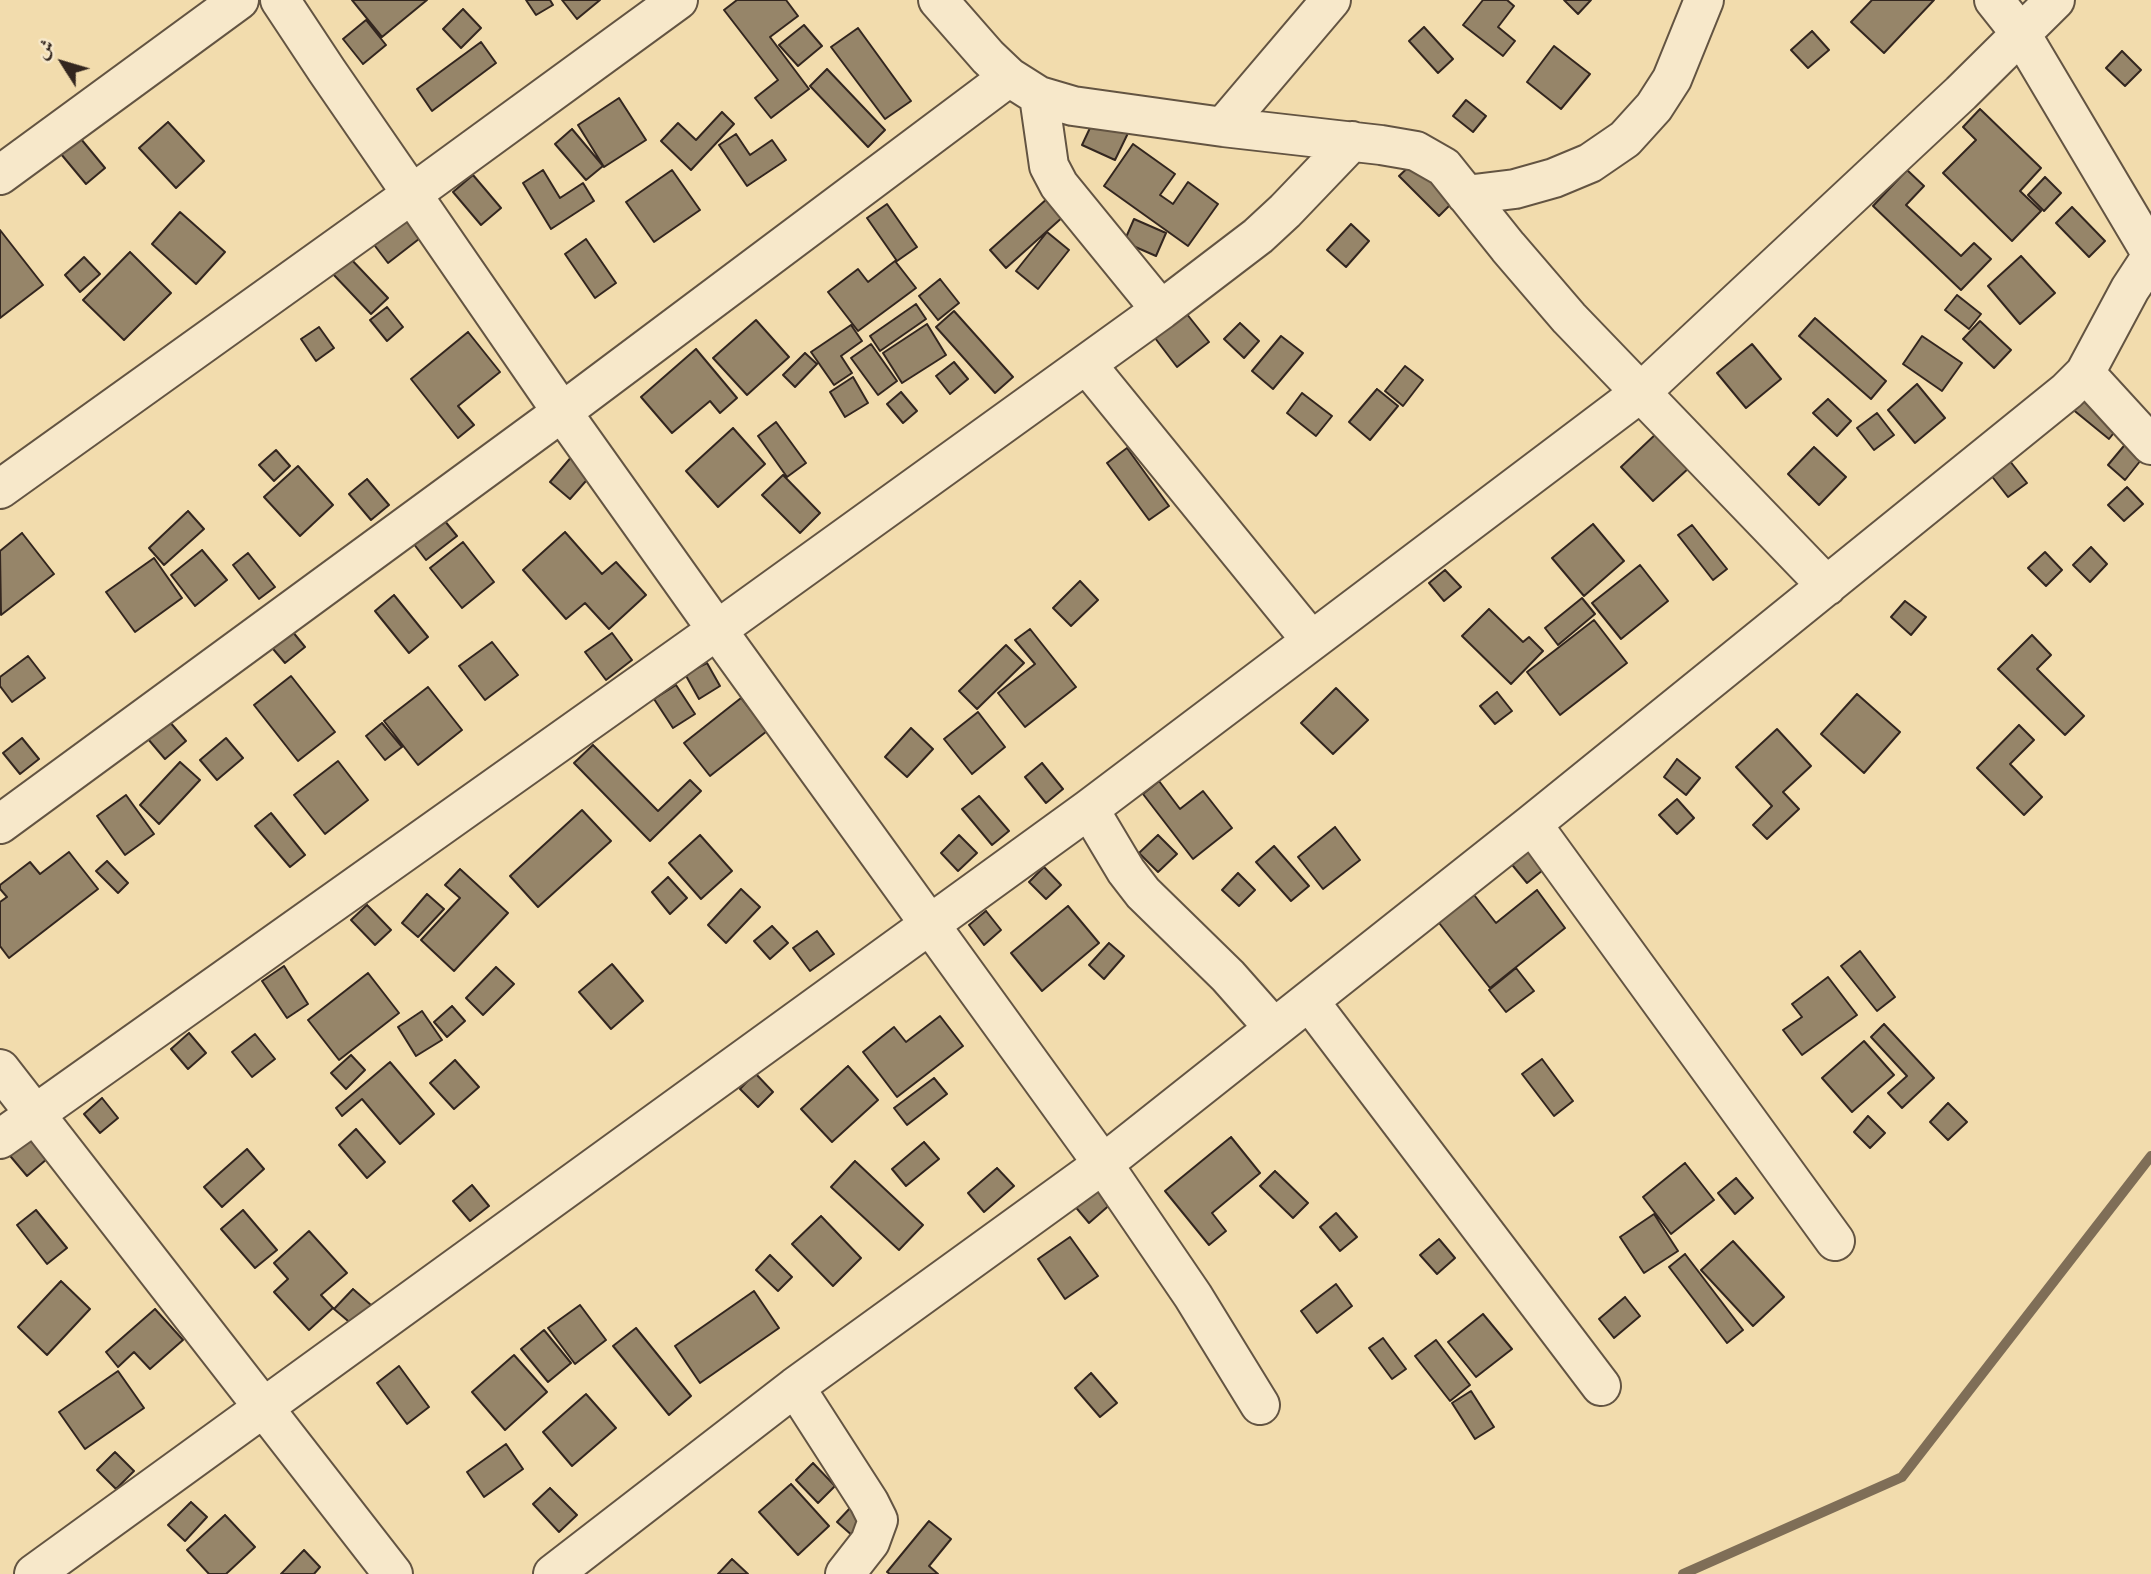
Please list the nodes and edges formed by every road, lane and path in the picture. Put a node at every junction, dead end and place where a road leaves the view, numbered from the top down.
1 (239, 0) edge
2 (280, 0) edge
3 (678, 0) edge
4 (1331, 0) edge
5 (1704, 0) edge
6 (1994, 0) edge
7 (2055, 0) edge
8 (959, 8) edge
9 (2021, 34) junction
10 (1024, 87) junction
11 (1223, 127) junction
12 (1352, 141) junction
13 (0, 175) edge
14 (412, 194) junction
15 (1466, 195) junction
16 (2151, 255) edge
17 (1161, 310) junction
18 (1087, 365) junction
19 (2085, 373) junction
20 (1640, 393) junction
21 (562, 412) junction
22 (2151, 445) edge
23 (0, 489) edge
24 (1828, 586) junction
25 (717, 630) junction
26 (1311, 640) junction
27 (1089, 809) junction
28 (0, 824) edge
29 (1532, 824) junction
30 (930, 925) junction
31 (1309, 1001) junction
32 (1274, 1028) junction
33 (0, 1069) edge
34 (34, 1114) junction
35 (0, 1139) edge
36 (1103, 1164) junction
37 (1835, 1241) dead end
38 (1601, 1386) dead end
39 (796, 1387) junction
40 (1260, 1405) dead end
41 (263, 1408) junction
42 (34, 1574) edge
43 (393, 1574) edge
44 (553, 1574) edge
45 (845, 1574) edge

1 - 13 street
2 - 14 street
3 - 14 street
4 - 11 street
5 - 15 street
6 - 9 street
7 - 9 street
8 - 10 street
9 - 16 street
9 - 20 street
10 - 11 street
10 - 17 street
10 - 21 street
11 - 12 street
12 - 15 street
12 - 17 street
14 - 21 street
14 - 23 street
15 - 20 street
16 - 19 street
17 - 18 street
18 - 25 street
18 - 26 street
19 - 22 street
19 - 24 street
20 - 24 street
20 - 26 street
21 - 25 street
21 - 28 street
24 - 29 street
25 - 30 street
25 - 34 street
26 - 27 street
27 - 30 street
27 - 32 street
29 - 31 street
29 - 37 street
30 - 36 street
30 - 41 street
31 - 32 street
31 - 38 street
32 - 36 street
33 - 34 street
34 - 35 street
34 - 41 street
36 - 39 street
36 - 40 street
39 - 44 street
39 - 45 street
41 - 42 street
41 - 43 street

